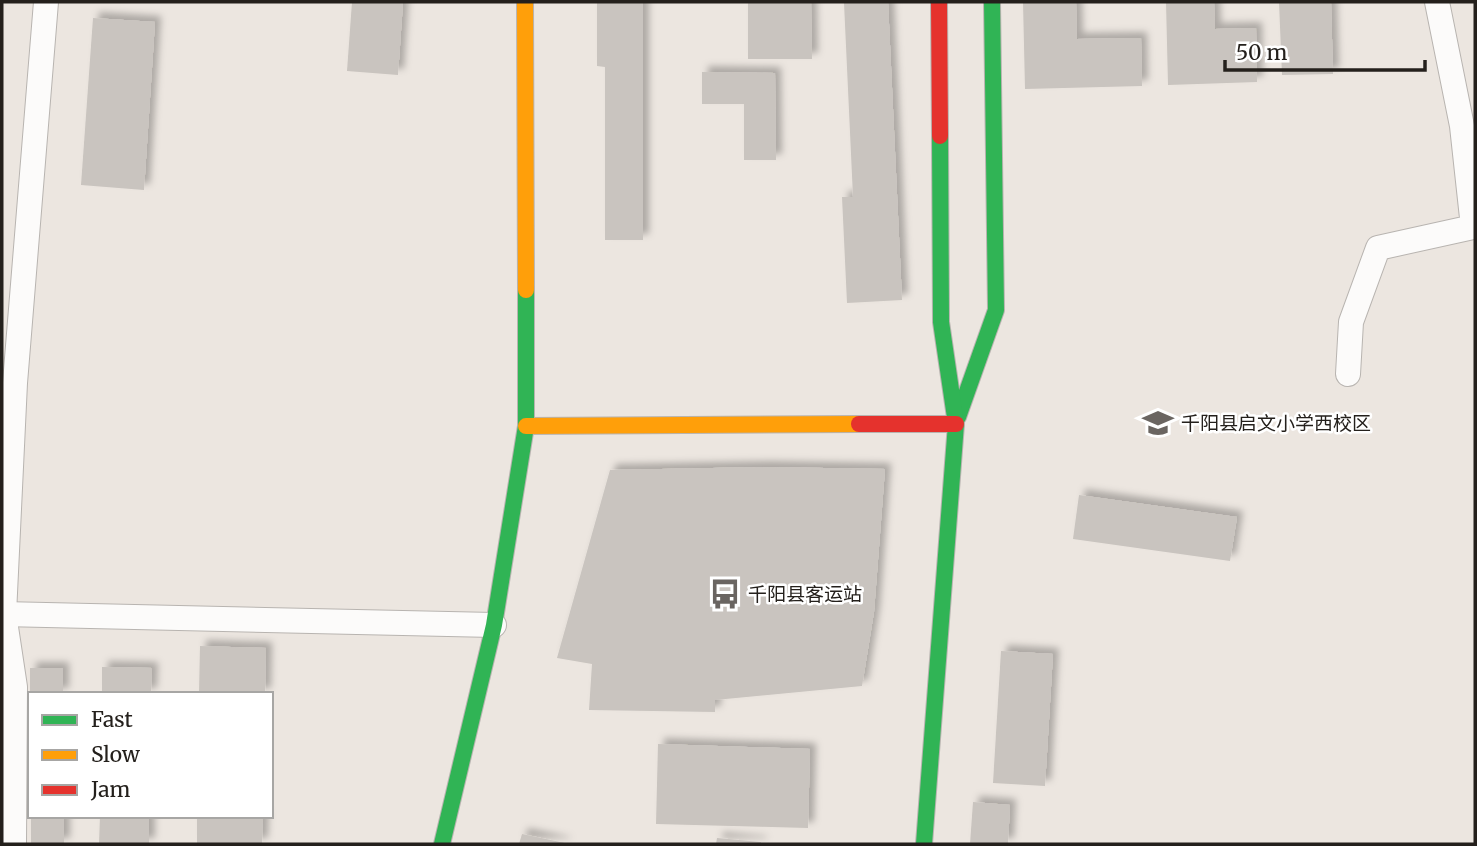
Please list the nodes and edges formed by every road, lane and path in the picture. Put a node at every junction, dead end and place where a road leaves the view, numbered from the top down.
1 (46, 2) edge
2 (525, 2) edge
3 (939, 2) edge
4 (992, 2) edge
5 (1437, 2) edge
6 (1348, 374) dead end
7 (956, 424) junction
8 (526, 426) junction
9 (3, 614) edge
10 (494, 625) junction
11 (14, 844) edge
12 (442, 844) edge
13 (923, 844) edge

1 - 9 street
2 - 8 street
3 - 7 street
4 - 7 street
5 - 6 street
7 - 8 street
7 - 13 street
8 - 10 street
9 - 10 street
9 - 11 street
10 - 12 street

